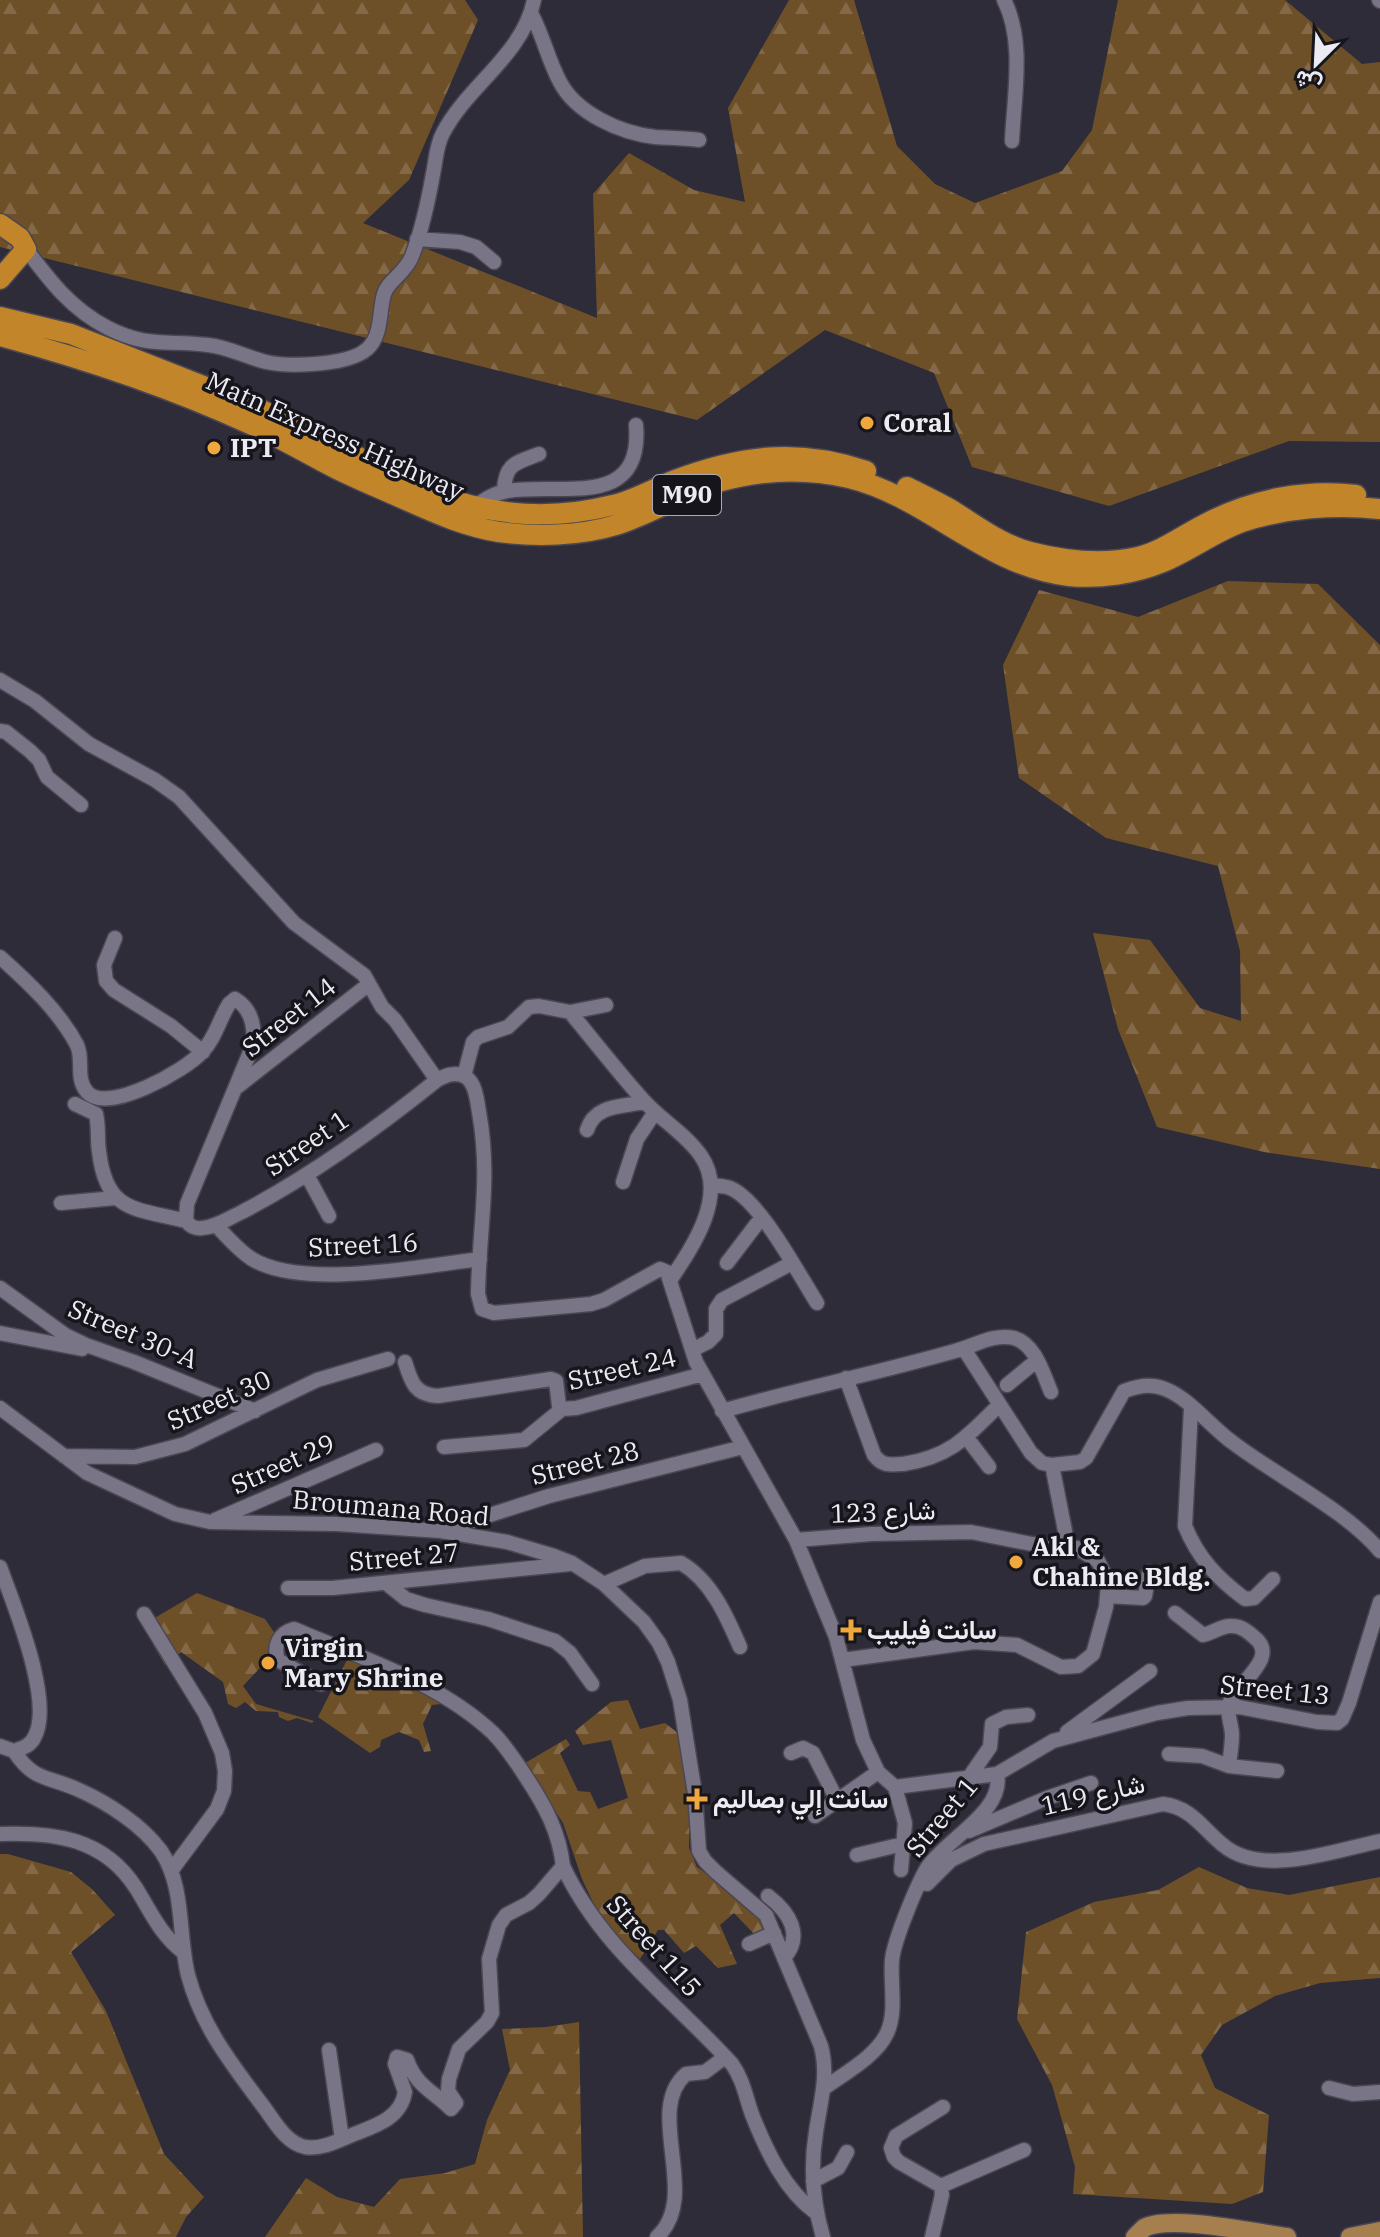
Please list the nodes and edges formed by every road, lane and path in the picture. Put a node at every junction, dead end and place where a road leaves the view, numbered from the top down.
1 (1004, 0) edge
2 (532, 6) edge
3 (699, 140) dead end
4 (1012, 141) dead end
5 (0, 224) edge
6 (417, 239) junction
7 (26, 249) junction
8 (494, 262) dead end
9 (0, 279) edge
10 (0, 302) edge
11 (4, 324) edge
12 (636, 425) dead end
13 (539, 454) dead end
14 (504, 491) junction
15 (1380, 498) edge
16 (473, 507) junction
17 (1380, 509) edge
18 (0, 680) edge
19 (0, 731) edge
20 (81, 805) dead end
21 (115, 938) dead end
22 (0, 957) edge
23 (369, 984) junction
24 (606, 1005) dead end
25 (570, 1012) junction
26 (203, 1052) junction
27 (464, 1076) junction
28 (437, 1080) junction
29 (237, 1087) junction
30 (75, 1104) dead end
31 (650, 1107) junction
32 (587, 1130) dead end
33 (307, 1175) junction
34 (623, 1182) dead end
35 (712, 1185) junction
36 (115, 1198) junction
37 (61, 1203) dead end
38 (329, 1216) dead end
39 (762, 1217) junction
40 (186, 1221) junction
41 (216, 1225) junction
42 (480, 1259) junction
43 (727, 1263) dead end
44 (792, 1263) junction
45 (671, 1279) junction
46 (0, 1288) edge
47 (817, 1303) dead end
48 (0, 1333) edge
49 (964, 1349) junction
50 (692, 1350) junction
51 (114, 1356) junction
52 (388, 1359) dead end
53 (1036, 1361) junction
54 (405, 1362) dead end
55 (703, 1374) junction
56 (846, 1378) junction
57 (1007, 1385) dead end
58 (1051, 1392) dead end
59 (999, 1405) junction
60 (0, 1408) edge
61 (1191, 1408) junction
62 (562, 1409) junction
63 (255, 1411) junction
64 (722, 1411) junction
65 (967, 1438) junction
66 (444, 1447) dead end
67 (743, 1447) junction
68 (376, 1450) dead end
69 (63, 1456) junction
70 (1052, 1465) junction
71 (989, 1467) dead end
72 (210, 1522) junction
73 (441, 1531) junction
74 (796, 1540) junction
75 (1068, 1546) junction
76 (1380, 1551) edge
77 (572, 1563) junction
78 (0, 1567) edge
79 (1149, 1572) dead end
80 (1273, 1579) dead end
81 (386, 1583) junction
82 (604, 1584) junction
83 (288, 1588) dead end
84 (1107, 1596) junction
85 (1380, 1602) edge
86 (1175, 1613) dead end
87 (144, 1614) dead end
88 (740, 1647) dead end
89 (843, 1660) junction
90 (1150, 1671) dead end
91 (321, 1684) dead end
92 (592, 1684) dead end
93 (1228, 1706) junction
94 (1028, 1715) dead end
95 (1053, 1741) junction
96 (7, 1748) edge
97 (791, 1753) dead end
98 (1169, 1754) dead end
99 (1229, 1766) junction
100 (1277, 1771) dead end
101 (878, 1772) junction
102 (997, 1774) junction
103 (970, 1776) junction
104 (1091, 1783) dead end
105 (895, 1787) junction
106 (837, 1800) junction
107 (815, 1816) dead end
108 (0, 1834) edge
109 (961, 1834) junction
110 (1380, 1841) edge
111 (903, 1844) junction
112 (857, 1855) dead end
113 (563, 1866) junction
114 (901, 1870) dead end
115 (171, 1871) junction
116 (768, 1896) dead end
117 (914, 1899) junction
118 (774, 1933) junction
119 (749, 1944) dead end
120 (183, 1952) junction
121 (784, 1958) junction
122 (329, 2050) dead end
123 (725, 2057) junction
124 (1329, 2088) dead end
125 (823, 2089) junction
126 (1380, 2092) edge
127 (943, 2107) dead end
128 (342, 2139) junction
129 (1024, 2150) dead end
130 (847, 2152) dead end
131 (813, 2181) junction
132 (941, 2186) junction
133 (815, 2212) junction
134 (1380, 2231) edge
135 (657, 2237) edge
136 (823, 2237) edge
137 (932, 2237) edge
138 (1135, 2237) edge
139 (1287, 2237) edge
140 (1350, 2237) edge

1 - 4 street
2 - 3 street
2 - 6 street
5 - 7 highway
6 - 7 street
6 - 8 street
7 - 9 highway
10 - 11 highway
11 - 16 highway, Matn Express Highway / M90
11 - 17 highway, Matn Express Highway / M90
12 - 14 street
13 - 14 street
14 - 16 street
15 - 16 highway, Matn Express Highway / M90
18 - 23 street
19 - 20 street
21 - 26 street
22 - 26 street
23 - 28 street
23 - 29 street, Street 14
24 - 25 street
25 - 27 street
25 - 31 street
26 - 29 street
27 - 28 street, Street 1
27 - 42 street
28 - 33 street, Street 1
29 - 40 street
30 - 36 street
31 - 32 street
31 - 34 street
31 - 35 street
33 - 38 street
33 - 41 street, Street 1
35 - 39 street
35 - 45 street
36 - 37 street
36 - 40 street
39 - 43 street
39 - 44 street
40 - 41 street
41 - 42 street, Street 16
42 - 45 street
44 - 47 street
44 - 50 street
45 - 50 street
46 - 51 street, Street 30-A
48 - 51 street
49 - 53 street
49 - 56 street
49 - 59 street
50 - 55 street
51 - 63 street, Street 30-A
52 - 63 street, Street 30
53 - 57 street
53 - 58 street
54 - 62 street, Street 24
55 - 62 street, Street 24
55 - 64 street
56 - 64 street
56 - 65 street
59 - 65 street
59 - 70 street
60 - 69 street, Broumana Road
61 - 70 street
61 - 76 street
61 - 80 street
62 - 66 street
63 - 69 street, Street 30
64 - 67 street
65 - 71 street
67 - 73 street, Street 28
67 - 74 street
68 - 72 street, Street 29
69 - 72 street, Broumana Road
70 - 75 street
72 - 73 street, Broumana Road
73 - 77 street, Broumana Road
74 - 75 street, شارع 123
74 - 89 street
75 - 84 street
77 - 81 street, Street 27
77 - 82 street, Broumana Road
78 - 96 street
79 - 84 street
81 - 83 street, Street 27
81 - 92 street
82 - 88 street
82 - 118 street, Broumana Road
84 - 89 street
85 - 93 street, Street 13
86 - 93 street
87 - 115 street
89 - 101 street
90 - 95 street
91 - 113 street, Street 115
93 - 95 street, Street 13
93 - 99 street
94 - 103 street
95 - 102 street, Street 13
96 - 115 street
97 - 106 street
98 - 99 street
99 - 100 street
101 - 105 street
101 - 106 street
102 - 103 street, Street 1
102 - 109 street, Street 1
103 - 105 street, Street 1
104 - 109 street
105 - 111 street
106 - 107 street
108 - 120 street
109 - 117 street, Street 1
110 - 117 street, شارع 119
111 - 112 street
111 - 114 street
113 - 123 street, Street 115
113 - 128 street
115 - 120 street
116 - 121 street
117 - 125 street, Street 1
118 - 119 street
118 - 121 street, Broumana Road
120 - 128 street
121 - 125 street, Broumana Road
122 - 128 street
123 - 133 street, Street 115
123 - 135 street
124 - 126 street
125 - 131 street, Broumana Road
127 - 132 street
129 - 132 street
130 - 131 street
131 - 133 street, Broumana Road
132 - 137 street
133 - 136 street, Broumana Road
134 - 140 main road
138 - 139 main road

